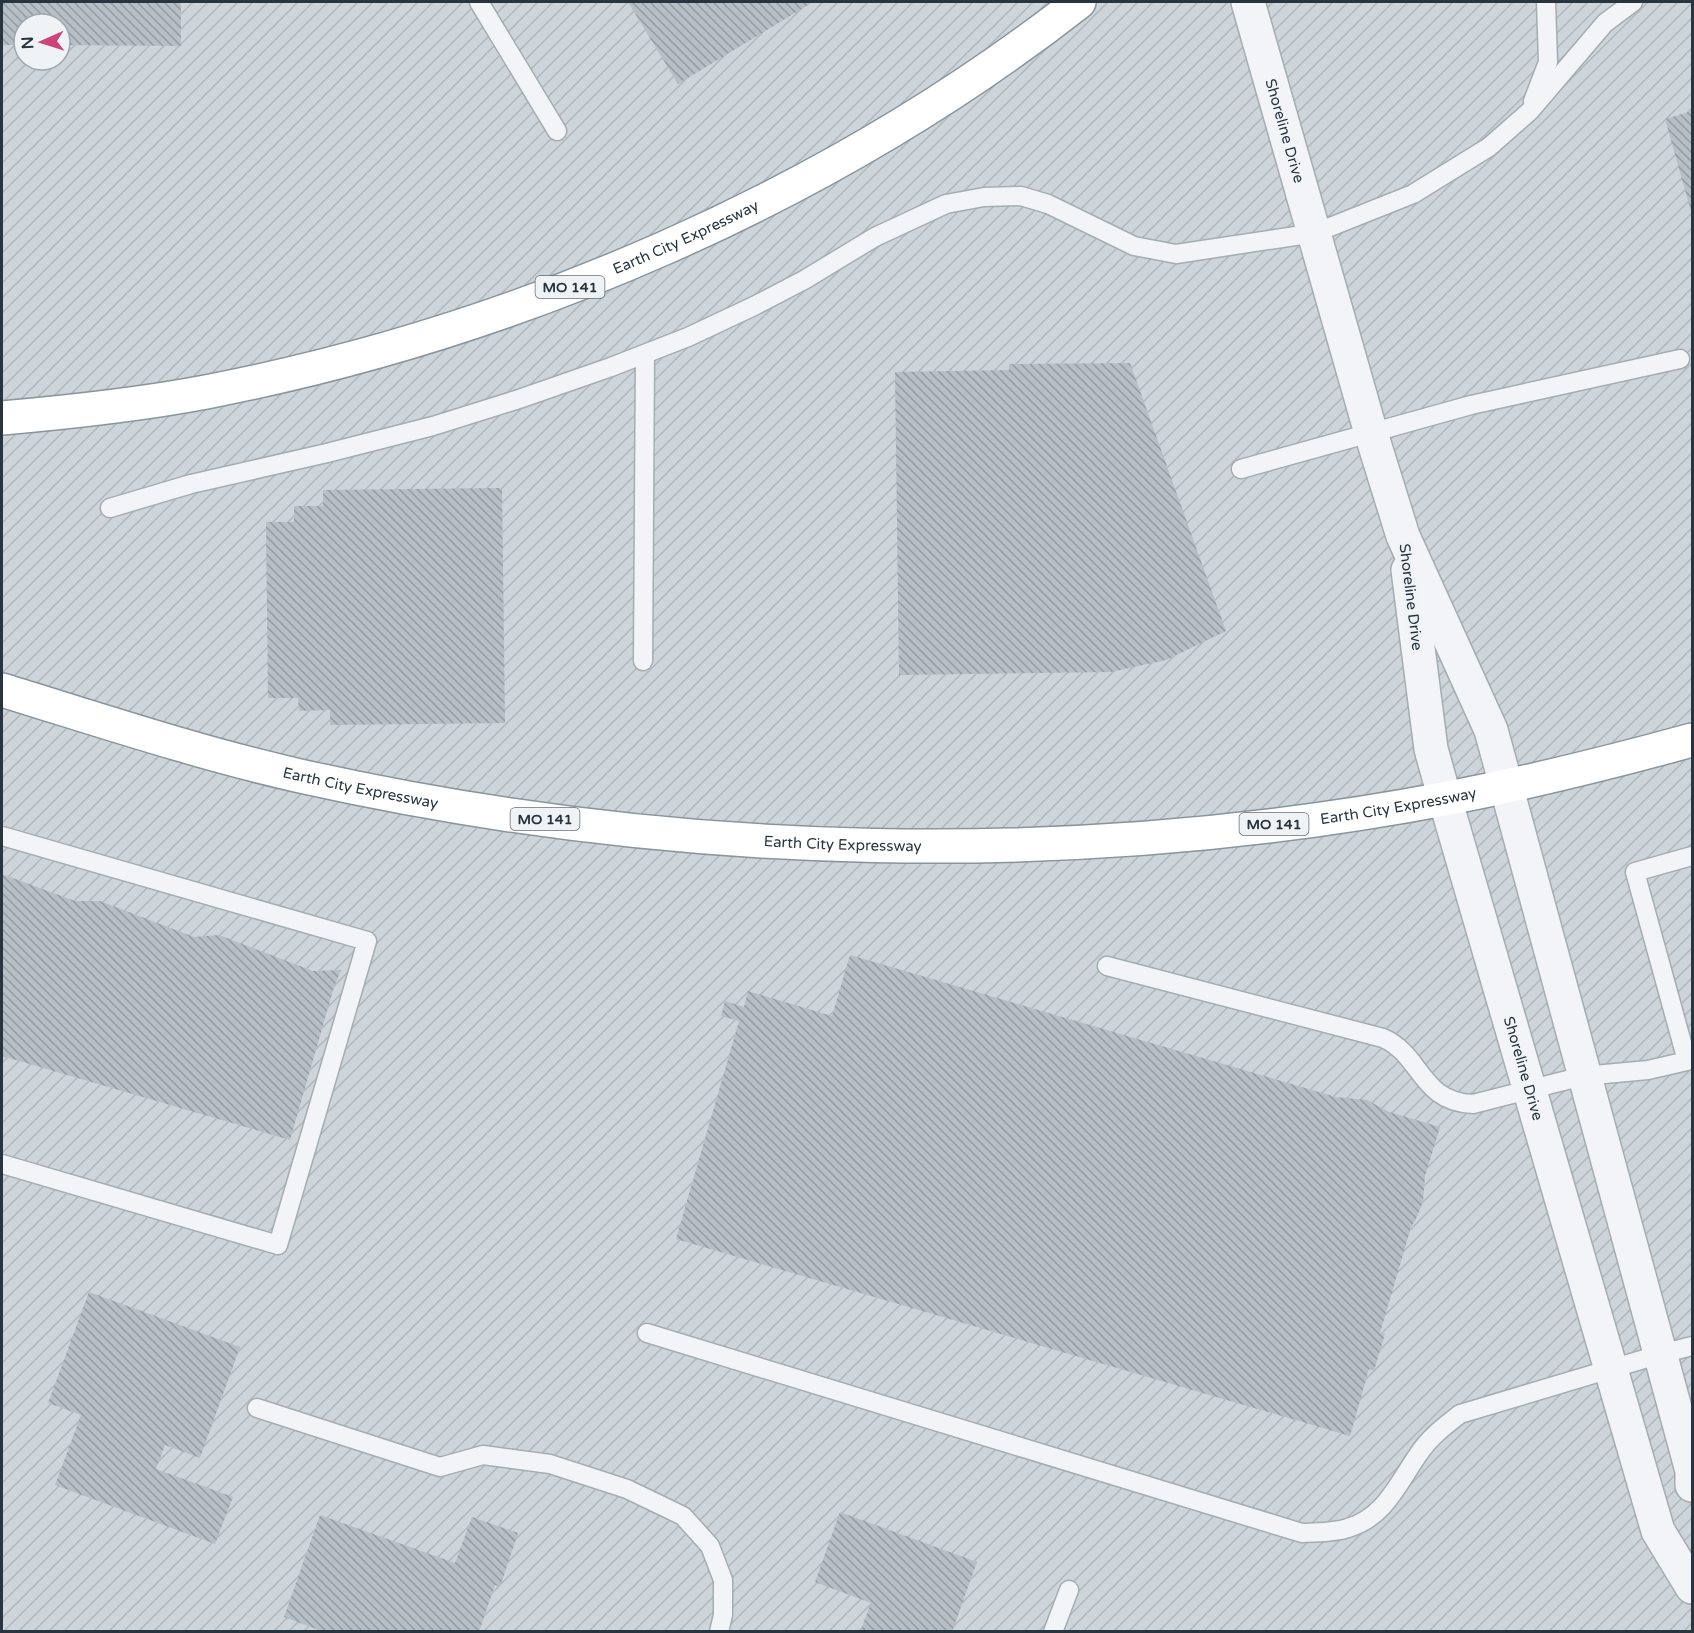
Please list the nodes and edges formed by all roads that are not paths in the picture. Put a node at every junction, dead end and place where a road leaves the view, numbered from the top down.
1 (478, 2) edge
2 (1079, 2) edge
3 (1248, 2) edge
4 (1546, 2) edge
5 (1633, 2) edge
6 (1530, 111) junction
7 (557, 131) dead end
8 (1315, 233) junction
9 (645, 354) junction
10 (1680, 359) dead end
11 (2, 418) edge
12 (1371, 433) junction
13 (1241, 469) dead end
14 (110, 508) dead end
15 (1404, 536) junction
16 (643, 662) dead end
17 (2, 690) edge
18 (1692, 740) edge
19 (1506, 786) junction
20 (1444, 799) junction
21 (2, 836) edge
22 (1692, 856) edge
23 (1107, 966) dead end
24 (1583, 1076) junction
25 (1530, 1090) junction
26 (2, 1164) edge
27 (647, 1333) dead end
28 (1692, 1346) edge
29 (1661, 1354) junction
30 (1611, 1369) junction
31 (257, 1408) dead end
32 (1692, 1485) edge
33 (1692, 1587) edge
34 (1069, 1590) dead end
35 (719, 1632) edge
36 (1053, 1632) edge

1 - 7 lane
2 - 11 highway, Earth City Expressway / MO 141
3 - 8 street, Shoreline Drive
4 - 6 lane
5 - 6 lane
6 - 8 lane
8 - 9 lane
8 - 12 street, Shoreline Drive
9 - 14 lane
9 - 16 lane
10 - 12 lane
12 - 13 lane
12 - 15 street, Shoreline Drive
15 - 19 street, Shoreline Drive
15 - 20 street, Shoreline Drive
17 - 20 highway, Earth City Expressway / MO 141
18 - 19 highway, Earth City Expressway / MO 141
19 - 20 highway, Earth City Expressway / MO 141
19 - 24 street, Shoreline Drive
20 - 25 street, Shoreline Drive
21 - 26 lane
22 - 24 lane
23 - 25 lane
24 - 25 lane
24 - 29 street, Shoreline Drive
25 - 30 street, Shoreline Drive
27 - 30 lane
28 - 29 lane
29 - 30 lane
29 - 32 street, Shoreline Drive
30 - 33 street, Shoreline Drive
31 - 35 lane
34 - 36 lane

